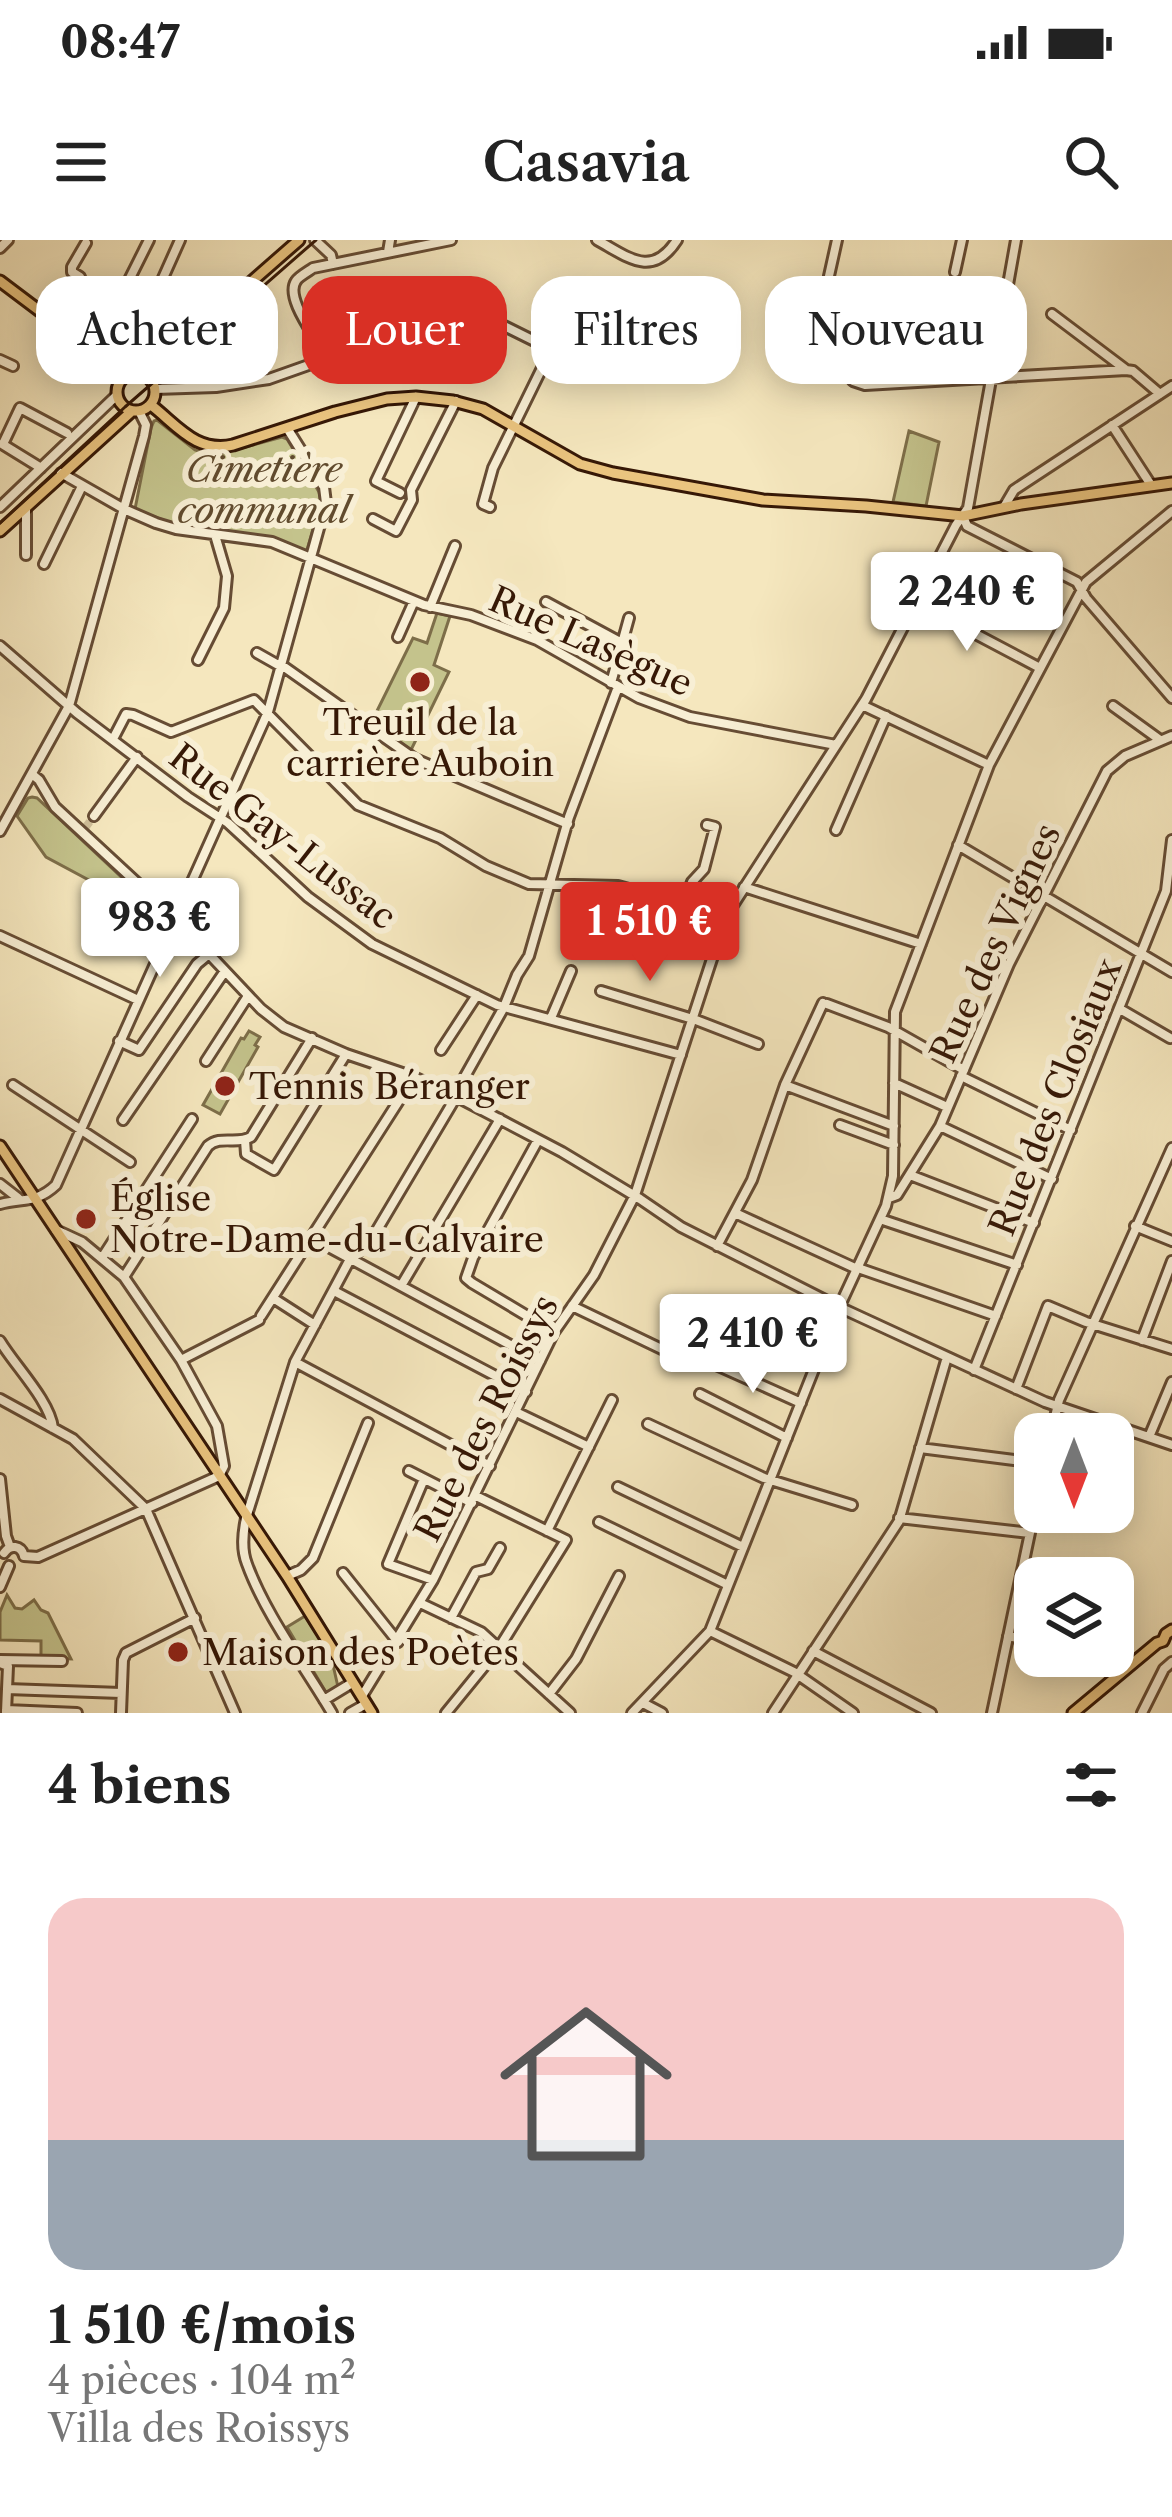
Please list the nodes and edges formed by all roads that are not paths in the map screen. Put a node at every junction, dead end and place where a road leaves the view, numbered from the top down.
1 (8, 240) edge
2 (149, 240) edge
3 (180, 240) edge
4 (299, 240) edge
5 (332, 240) edge
6 (390, 240) edge
7 (451, 240) edge
8 (598, 240) edge
9 (676, 240) edge
10 (837, 240) edge
11 (962, 240) edge
12 (1016, 240) edge
13 (86, 243) edge
14 (319, 244) edge
15 (0, 248) edge
16 (388, 252) junction
17 (333, 264) junction
18 (956, 272) dead end
19 (78, 276) edge
20 (131, 276) edge
21 (163, 276) edge
22 (258, 276) edge
23 (303, 276) edge
24 (829, 276) dead end
25 (1009, 276) edge
26 (302, 277) edge
27 (2, 280) edge
28 (36, 307) edge
29 (302, 314) edge
30 (1052, 314) dead end
31 (0, 360) edge
32 (13, 367) dead end
33 (302, 367) edge
34 (1126, 370) junction
35 (1027, 376) edge
36 (120, 384) edge
37 (151, 384) edge
38 (535, 384) edge
39 (990, 384) edge
40 (1172, 386) edge
41 (155, 389) junction
42 (1160, 394) junction
43 (117, 395) junction
44 (416, 397) junction
45 (456, 401) junction
46 (151, 404) junction
47 (135, 411) junction
48 (1112, 425) junction
49 (514, 426) junction
50 (287, 428) junction
51 (67, 434) dead end
52 (2, 444) edge
53 (41, 468) junction
54 (61, 473) junction
55 (1172, 484) edge
56 (1150, 485) junction
57 (82, 486) junction
58 (1022, 487) junction
59 (400, 493) dead end
60 (1021, 504) junction
61 (26, 506) junction
62 (0, 507) edge
63 (490, 507) dead end
64 (1004, 507) junction
65 (124, 509) junction
66 (1172, 511) edge
67 (963, 516) junction
68 (373, 519) dead end
69 (0, 532) edge
70 (214, 535) junction
71 (455, 546) dead end
72 (26, 555) dead end
73 (311, 559) junction
74 (44, 564) dead end
75 (1082, 588) junction
76 (414, 601) junction
77 (546, 602) dead end
78 (915, 602) junction
79 (430, 607) junction
80 (629, 618) dead end
81 (398, 638) dead end
82 (622, 643) junction
83 (0, 646) edge
84 (257, 653) dead end
85 (198, 660) dead end
86 (280, 665) junction
87 (1040, 668) junction
88 (614, 684) junction
89 (1172, 698) edge
90 (862, 705) junction
91 (69, 706) junction
92 (1113, 706) dead end
93 (268, 712) junction
94 (886, 716) junction
95 (1172, 736) edge
96 (113, 739) junction
97 (1160, 740) junction
98 (836, 745) junction
99 (137, 757) junction
100 (989, 765) junction
101 (33, 775) junction
102 (94, 816) tunnel mouth
103 (221, 818) junction
104 (568, 824) junction
105 (707, 825) dead end
106 (836, 830) dead end
107 (0, 831) edge
108 (1172, 840) edge
109 (958, 845) junction
110 (550, 884) junction
111 (744, 887) junction
112 (1043, 896) junction
113 (684, 904) junction
114 (726, 916) junction
115 (176, 919) junction
116 (0, 936) edge
117 (921, 944) junction
118 (209, 954) junction
119 (1141, 955) junction
120 (225, 971) junction
121 (571, 971) dead end
122 (1172, 972) edge
123 (601, 991) dead end
124 (477, 995) junction
125 (248, 996) junction
126 (138, 1000) junction
127 (504, 1007) junction
128 (1120, 1009) junction
129 (550, 1018) junction
130 (692, 1019) junction
131 (894, 1031) junction
132 (313, 1038) junction
133 (1170, 1038) edge
134 (119, 1041) junction
135 (758, 1044) dead end
136 (441, 1051) dead end
137 (346, 1054) junction
138 (681, 1054) junction
139 (206, 1061) dead end
140 (962, 1072) junction
141 (415, 1077) junction
142 (894, 1083) junction
143 (13, 1084) dead end
144 (785, 1085) junction
145 (454, 1096) junction
146 (947, 1108) junction
147 (192, 1119) dead end
148 (500, 1119) junction
149 (123, 1120) dead end
150 (840, 1125) dead end
151 (894, 1126) junction
152 (940, 1126) junction
153 (80, 1129) junction
154 (1071, 1130) junction
155 (245, 1140) junction
156 (538, 1140) junction
157 (893, 1145) junction
158 (0, 1146) edge
159 (1172, 1148) edge
160 (130, 1162) dead end
161 (910, 1174) junction
162 (1052, 1179) junction
163 (0, 1184) edge
164 (56, 1185) junction
165 (29, 1189) junction
166 (634, 1195) junction
167 (889, 1198) junction
168 (19, 1199) junction
169 (36, 1199) junction
170 (0, 1204) edge
171 (735, 1213) junction
172 (880, 1219) junction
173 (1034, 1223) junction
174 (1136, 1226) junction
175 (56, 1230) junction
176 (312, 1238) junction
177 (1172, 1241) edge
178 (717, 1246) junction
179 (102, 1258) junction
180 (352, 1258) junction
181 (1172, 1261) edge
182 (1017, 1265) junction
183 (857, 1268) junction
184 (124, 1277) junction
185 (401, 1286) junction
186 (334, 1291) junction
187 (273, 1298) junction
188 (572, 1306) junction
189 (839, 1306) junction
190 (996, 1316) junction
191 (729, 1322) dead end
192 (1093, 1324) junction
193 (315, 1325) junction
194 (554, 1332) junction
195 (1142, 1340) junction
196 (0, 1341) edge
197 (693, 1343) dead end
198 (1172, 1349) edge
199 (670, 1353) dead end
200 (946, 1357) junction
201 (181, 1360) junction
202 (540, 1361) junction
203 (295, 1362) junction
204 (816, 1363) junction
205 (974, 1370) junction
206 (1172, 1382) edge
207 (1016, 1389) junction
208 (526, 1392) junction
209 (700, 1394) dead end
210 (612, 1400) dead end
211 (0, 1401) edge
212 (801, 1403) junction
213 (1057, 1407) junction
214 (516, 1412) junction
215 (1056, 1413) edge
216 (368, 1423) dead end
217 (648, 1424) dead end
218 (53, 1428) junction
219 (1149, 1437) junction
220 (787, 1438) junction
221 (1172, 1445) edge
222 (589, 1447) junction
223 (920, 1448) junction
224 (1014, 1460) dead end
225 (490, 1466) junction
226 (409, 1471) dead end
227 (219, 1477) junction
228 (0, 1479) edge
229 (424, 1479) junction
230 (770, 1480) junction
231 (618, 1487) dead end
232 (474, 1500) junction
233 (852, 1505) dead end
234 (146, 1509) junction
235 (246, 1518) junction
236 (899, 1518) junction
237 (599, 1522) dead end
238 (1014, 1531) edge
239 (547, 1532) junction
240 (1030, 1533) edge
241 (743, 1547) junction
242 (500, 1548) dead end
243 (5, 1550) edge
244 (24, 1556) junction
245 (9, 1566) junction
246 (343, 1574) dead end
247 (287, 1576) junction
248 (619, 1576) dead end
249 (434, 1580) junction
250 (728, 1585) junction
251 (0, 1587) edge
252 (420, 1603) junction
253 (195, 1618) junction
254 (451, 1618) junction
255 (1172, 1630) edge
256 (710, 1631) junction
257 (1008, 1636) junction
258 (1014, 1637) edge
259 (1163, 1641) junction
260 (398, 1642) junction
261 (499, 1648) junction
262 (1172, 1651) edge
263 (813, 1652) junction
264 (62, 1661) dead end
265 (0, 1662) edge
266 (1134, 1662) edge
267 (1172, 1662) edge
268 (798, 1675) junction
269 (1116, 1677) edge
270 (352, 1683) junction
271 (7, 1689) junction
272 (121, 1693) junction
273 (549, 1694) junction
274 (324, 1700) junction
275 (643, 1702) junction
276 (366, 1705) edge
277 (6, 1712) edge
278 (331, 1712) edge
279 (1145, 1712) edge
280 (77, 1713) edge
281 (121, 1713) edge
282 (235, 1713) edge
283 (350, 1713) edge
284 (446, 1713) edge
285 (570, 1713) edge
286 (632, 1713) edge
287 (662, 1713) edge
288 (773, 1713) edge
289 (853, 1713) edge
290 (931, 1713) edge
291 (992, 1713) edge
292 (1072, 1713) edge

1 - 15 street
2 - 20 street
3 - 21 street
4 - 22 main road
5 - 14 street
6 - 16 street
7 - 16 street
8 - 9 street
10 - 24 street
11 - 18 street
12 - 25 street, Rue des Roissys
13 - 19 street
14 - 17 street
16 - 17 street
17 - 23 street
26 - 29 street
27 - 28 main road
30 - 34 street
31 - 32 street
33 - 41 street
34 - 35 street
34 - 42 street
36 - 43 main road
37 - 41 main road
38 - 49 street
39 - 67 street, Rue des Roissys
40 - 42 street
41 - 46 main road
42 - 48 street
43 - 47 main road
43 - 53 street
44 - 45 main road
44 - 50 main road
44 - 59 street
45 - 49 main road
45 - 68 street
46 - 47 main road
46 - 50 main road
47 - 54 main road
47 - 65 street
48 - 56 street
48 - 58 street
49 - 63 street
49 - 67 main road
50 - 73 street
51 - 52 street
52 - 53 street
53 - 62 street
54 - 57 street, Rue Lasègue
54 - 61 main road
55 - 56 main road
56 - 60 main road
57 - 65 street, Rue Lasègue
57 - 74 street
58 - 60 street
58 - 64 street
60 - 64 main road
61 - 69 main road
61 - 72 street
64 - 67 main road
65 - 70 street, Rue Lasègue
65 - 91 street
66 - 75 street
67 - 75 street
67 - 78 street, Rue des Roissys
70 - 73 street, Rue Lasègue
70 - 85 street
71 - 79 street
73 - 76 street, Rue Lasègue
73 - 86 street
75 - 87 street
75 - 89 street
76 - 79 street, Rue Lasègue
76 - 81 street
77 - 82 street
78 - 87 street
78 - 90 street, Rue des Roissys
79 - 88 street, Rue Lasègue
80 - 82 street
82 - 88 street
83 - 91 street, Rue Gay-Lussac
84 - 86 street
86 - 93 street
86 - 104 street
87 - 100 street
88 - 98 street, Rue Lasègue
88 - 104 street
90 - 94 street
90 - 98 street, Rue des Roissys
91 - 96 street, Rue Gay-Lussac
91 - 101 street
92 - 97 street
93 - 96 street
93 - 103 street
93 - 110 street
94 - 100 street
94 - 106 street
95 - 97 street, Rue des Vignes
96 - 99 street, Rue Gay-Lussac
97 - 112 street, Rue des Vignes
98 - 111 street, Rue des Roissys
99 - 102 street
99 - 103 street, Rue Gay-Lussac
100 - 109 street
101 - 107 street
101 - 115 street
103 - 115 street
103 - 124 street, Rue Gay-Lussac
104 - 110 street
105 - 113 street
108 - 119 street, Rue des Closiaux
109 - 112 street
109 - 117 street
110 - 113 street
110 - 127 street
111 - 114 street, Rue des Roissys
111 - 117 street
112 - 119 street
112 - 140 street, Rue des Vignes
113 - 114 street
114 - 130 street, Rue des Roissys
115 - 118 street
115 - 126 street
116 - 126 street
117 - 131 street
118 - 120 street
118 - 134 street
119 - 122 street
119 - 128 street, Rue des Closiaux
120 - 125 street
120 - 149 street
121 - 129 street
123 - 130 street
124 - 127 street, Rue Gay-Lussac
124 - 136 street
125 - 132 street
125 - 139 street
126 - 134 street
127 - 129 street, Rue Gay-Lussac
127 - 145 street
128 - 133 street
128 - 154 street, Rue des Closiaux
129 - 138 street, Rue Gay-Lussac
130 - 135 street
130 - 138 street, Rue des Roissys
131 - 140 street
131 - 142 street
131 - 144 street
132 - 137 street
132 - 155 street
134 - 153 street
137 - 141 street
137 - 155 street
138 - 166 street, Rue des Roissys
140 - 146 street, Rue des Vignes
140 - 154 street
141 - 145 street
141 - 176 street
142 - 146 street
142 - 151 street
143 - 153 street
144 - 151 street
144 - 171 street
145 - 148 street
145 - 180 street
146 - 152 street, Rue des Vignes
147 - 179 street
148 - 156 street
148 - 185 street
150 - 157 street
151 - 157 street
152 - 161 street, Rue des Vignes
152 - 162 street
153 - 160 street
153 - 164 street
154 - 162 street, Rue des Closiaux
155 - 184 street
156 - 166 street
156 - 194 street
157 - 167 street
158 - 165 main road
159 - 174 street
161 - 167 street, Rue des Vignes
161 - 173 street
162 - 173 street, Rue des Closiaux
163 - 168 street
164 - 165 street
164 - 169 street
165 - 169 main road
166 - 178 street
166 - 188 street, Rue des Roissys
167 - 172 street
168 - 169 street
168 - 170 street
169 - 175 main road
171 - 178 street
171 - 183 street
172 - 182 street
172 - 183 street
173 - 182 street, Rue des Closiaux
174 - 177 street
174 - 192 street
175 - 179 street
175 - 227 main road
176 - 180 street
176 - 187 street
178 - 189 street
179 - 184 street
180 - 185 street
180 - 186 street
181 - 195 street
182 - 190 street, Rue des Closiaux
183 - 189 street
183 - 190 street
184 - 201 street
185 - 202 street
186 - 193 street
186 - 208 street
187 - 193 street
187 - 201 street
188 - 194 street, Rue des Roissys
188 - 199 street
189 - 200 street
189 - 204 street
190 - 205 street, Rue des Closiaux
191 - 204 street
192 - 195 street
192 - 207 street
192 - 213 street
193 - 203 street
194 - 202 street, Rue des Roissys
195 - 198 street
196 - 218 street
197 - 212 street
200 - 205 street
200 - 223 street
201 - 227 street
202 - 208 street, Rue des Roissys
203 - 225 street
203 - 235 street
204 - 212 street
205 - 207 street
206 - 219 street
207 - 213 street
208 - 214 street, Rue des Roissys
209 - 220 street
210 - 222 street
211 - 218 street
212 - 220 street
213 - 215 street
213 - 219 street
214 - 222 street
214 - 225 street, Rue des Roissys
216 - 247 street
217 - 230 street
218 - 234 street
219 - 221 street
220 - 230 street
222 - 239 street
223 - 224 street
223 - 236 street
225 - 232 street, Rue des Roissys
226 - 229 street
227 - 234 street
227 - 235 main road
228 - 243 street
229 - 232 street
229 - 249 street
230 - 233 street
230 - 241 street
231 - 241 street
232 - 239 street
232 - 249 street, Rue des Roissys
234 - 244 street
234 - 253 street
235 - 247 main road
235 - 274 street
236 - 238 street
236 - 263 street
237 - 250 street
239 - 261 street
240 - 257 street
241 - 250 street
242 - 254 street
243 - 244 street
243 - 245 street
244 - 245 street
245 - 251 street
246 - 260 street
247 - 270 main road
248 - 273 street
249 - 252 street, Rue des Roissys
250 - 256 street
252 - 254 street
252 - 260 street, Rue des Roissys
253 - 272 street
253 - 282 street
254 - 261 street
255 - 259 main road
256 - 268 street
256 - 275 street
257 - 258 street
257 - 291 street
259 - 262 main road
259 - 266 main road
260 - 276 street, Rue des Roissys
261 - 273 street
261 - 284 street
263 - 268 street
263 - 290 street
264 - 265 street
265 - 271 street
267 - 279 street
268 - 288 street
268 - 289 street
269 - 292 main road
270 - 274 street
270 - 276 main road
271 - 272 street
271 - 277 street
272 - 281 street
273 - 285 street
274 - 278 street
275 - 286 street
275 - 287 street
276 - 283 street
277 - 280 street

